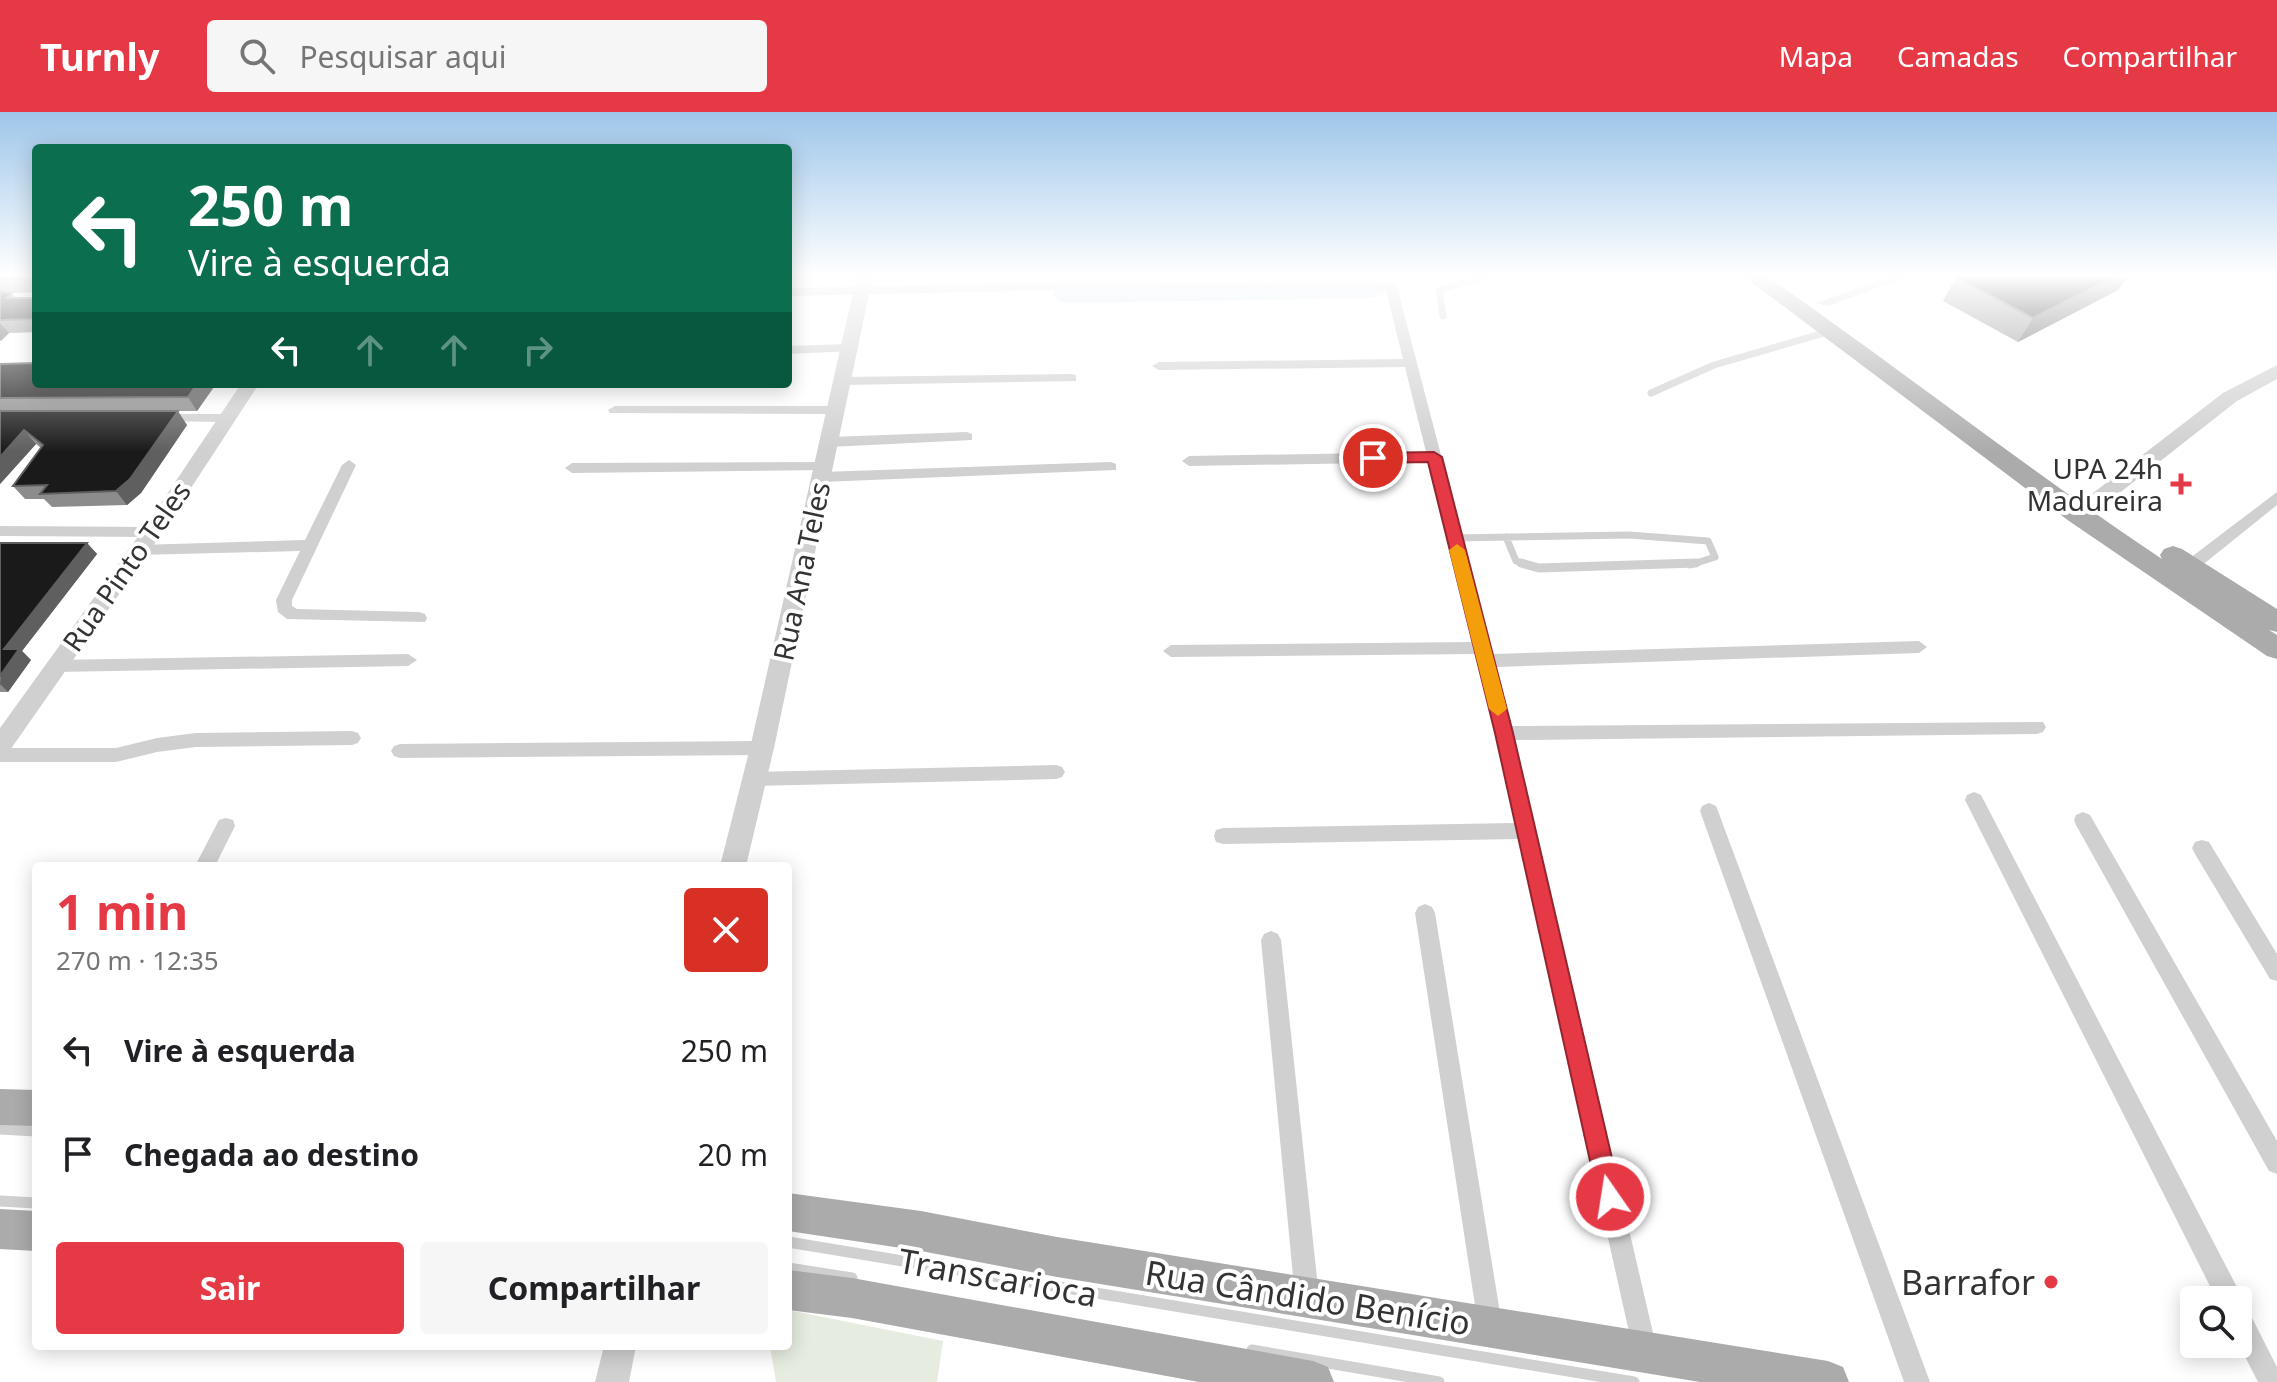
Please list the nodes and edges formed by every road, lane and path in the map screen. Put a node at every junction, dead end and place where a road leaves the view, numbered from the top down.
1 (851, 334) edge
2 (1404, 334) edge
3 (1820, 334) edge
4 (1836, 334) edge
5 (1863, 334) edge
6 (848, 348) junction
7 (792, 350) edge
8 (1411, 363) junction
9 (1159, 366) dead end
10 (2277, 371) edge
11 (1071, 378) dead end
12 (841, 381) junction
13 (247, 388) edge
14 (1651, 393) dead end
15 (615, 410) dead end
16 (835, 410) junction
17 (146, 418) edge
18 (227, 418) junction
19 (967, 437) dead end
20 (829, 442) junction
21 (1434, 457) junction
22 (1189, 461) dead end
23 (349, 465) dead end
24 (1111, 467) dead end
25 (572, 468) dead end
26 (823, 472) junction
27 (2277, 497) edge
28 (2085, 508) junction
29 (0, 531) edge
30 (1506, 537) junction
31 (1454, 538) junction
32 (145, 541) junction
33 (311, 545) junction
34 (2181, 573) junction
35 (419, 618) dead end
36 (2277, 622) edge
37 (1919, 647) dead end
38 (2277, 649) edge
39 (1171, 651) dead end
40 (1483, 654) junction
41 (408, 660) dead end
42 (56, 666) junction
43 (2037, 727) dead end
44 (1504, 733) junction
45 (352, 738) dead end
46 (0, 746) edge
47 (762, 748) junction
48 (400, 751) dead end
49 (0, 755) edge
50 (1056, 772) dead end
51 (755, 779) junction
52 (1974, 800) dead end
53 (1709, 811) dead end
54 (2083, 820) dead end
55 (226, 826) dead end
56 (1526, 831) junction
57 (1223, 836) dead end
58 (2202, 848) dead end
59 (207, 862) edge
60 (734, 862) edge
61 (1425, 913) dead end
62 (1271, 940) dead end
63 (2277, 972) edge
64 (0, 1107) edge
65 (32, 1108) edge
66 (0, 1129) edge
67 (32, 1131) edge
68 (2277, 1163) edge
69 (0, 1201) edge
70 (32, 1203) edge
71 (792, 1213) edge
72 (0, 1229) edge
73 (32, 1231) edge
74 (792, 1243) edge
75 (792, 1269) edge
76 (861, 1280) dead end
77 (2223, 1286) edge
78 (792, 1290) edge
79 (1307, 1297) junction
80 (1490, 1325) junction
81 (2252, 1345) edge
82 (1240, 1348) dead end
83 (619, 1350) edge
84 (1640, 1366) edge
85 (612, 1382) edge
86 (1313, 1382) edge
87 (1439, 1382) edge
88 (1828, 1382) edge
89 (1917, 1382) edge
90 (2271, 1382) edge

1 - 6 street, Rua Ana Teles
2 - 8 street
3 - 14 lane
4 - 28 main road
5 - 28 main road
6 - 7 street
6 - 12 street, Rua Ana Teles
8 - 9 street
8 - 21 street
10 - 28 street
11 - 12 street
12 - 16 street, Rua Ana Teles
13 - 18 street, Rua Pinto Teles
15 - 16 street
16 - 20 street, Rua Ana Teles
17 - 18 street
18 - 32 street, Rua Pinto Teles
19 - 20 street
20 - 26 street, Rua Ana Teles
21 - 22 street
21 - 31 street
23 - 33 street
24 - 26 street
25 - 26 street
26 - 47 street, Rua Ana Teles
27 - 34 street
28 - 34 main road
29 - 32 street
30 - 30 lane
30 - 31 lane
31 - 40 street
32 - 33 street
32 - 42 street, Rua Pinto Teles
33 - 35 street
34 - 36 main road
34 - 38 main road
37 - 40 street
39 - 40 street
40 - 44 street
41 - 42 street
42 - 46 street, Rua Pinto Teles
43 - 44 street
44 - 56 street
45 - 49 street
47 - 48 street
47 - 51 street, Rua Ana Teles
50 - 51 street
51 - 60 street, Rua Ana Teles
52 - 77 street
53 - 89 street
54 - 68 street
55 - 59 street
56 - 57 street
56 - 84 street
58 - 63 street
61 - 80 street
62 - 79 street
64 - 65 main road
66 - 67 lane
69 - 70 lane
71 - 79 main road, Rua Cândido Benício
72 - 73 main road
74 - 84 lane, Transcarioca
75 - 76 lane, Transcarioca
78 - 86 main road
79 - 80 main road, Rua Cândido Benício
80 - 84 main road, Rua Cândido Benício
81 - 90 street
82 - 87 lane
83 - 85 street
84 - 88 main road, Rua Cândido Benício

